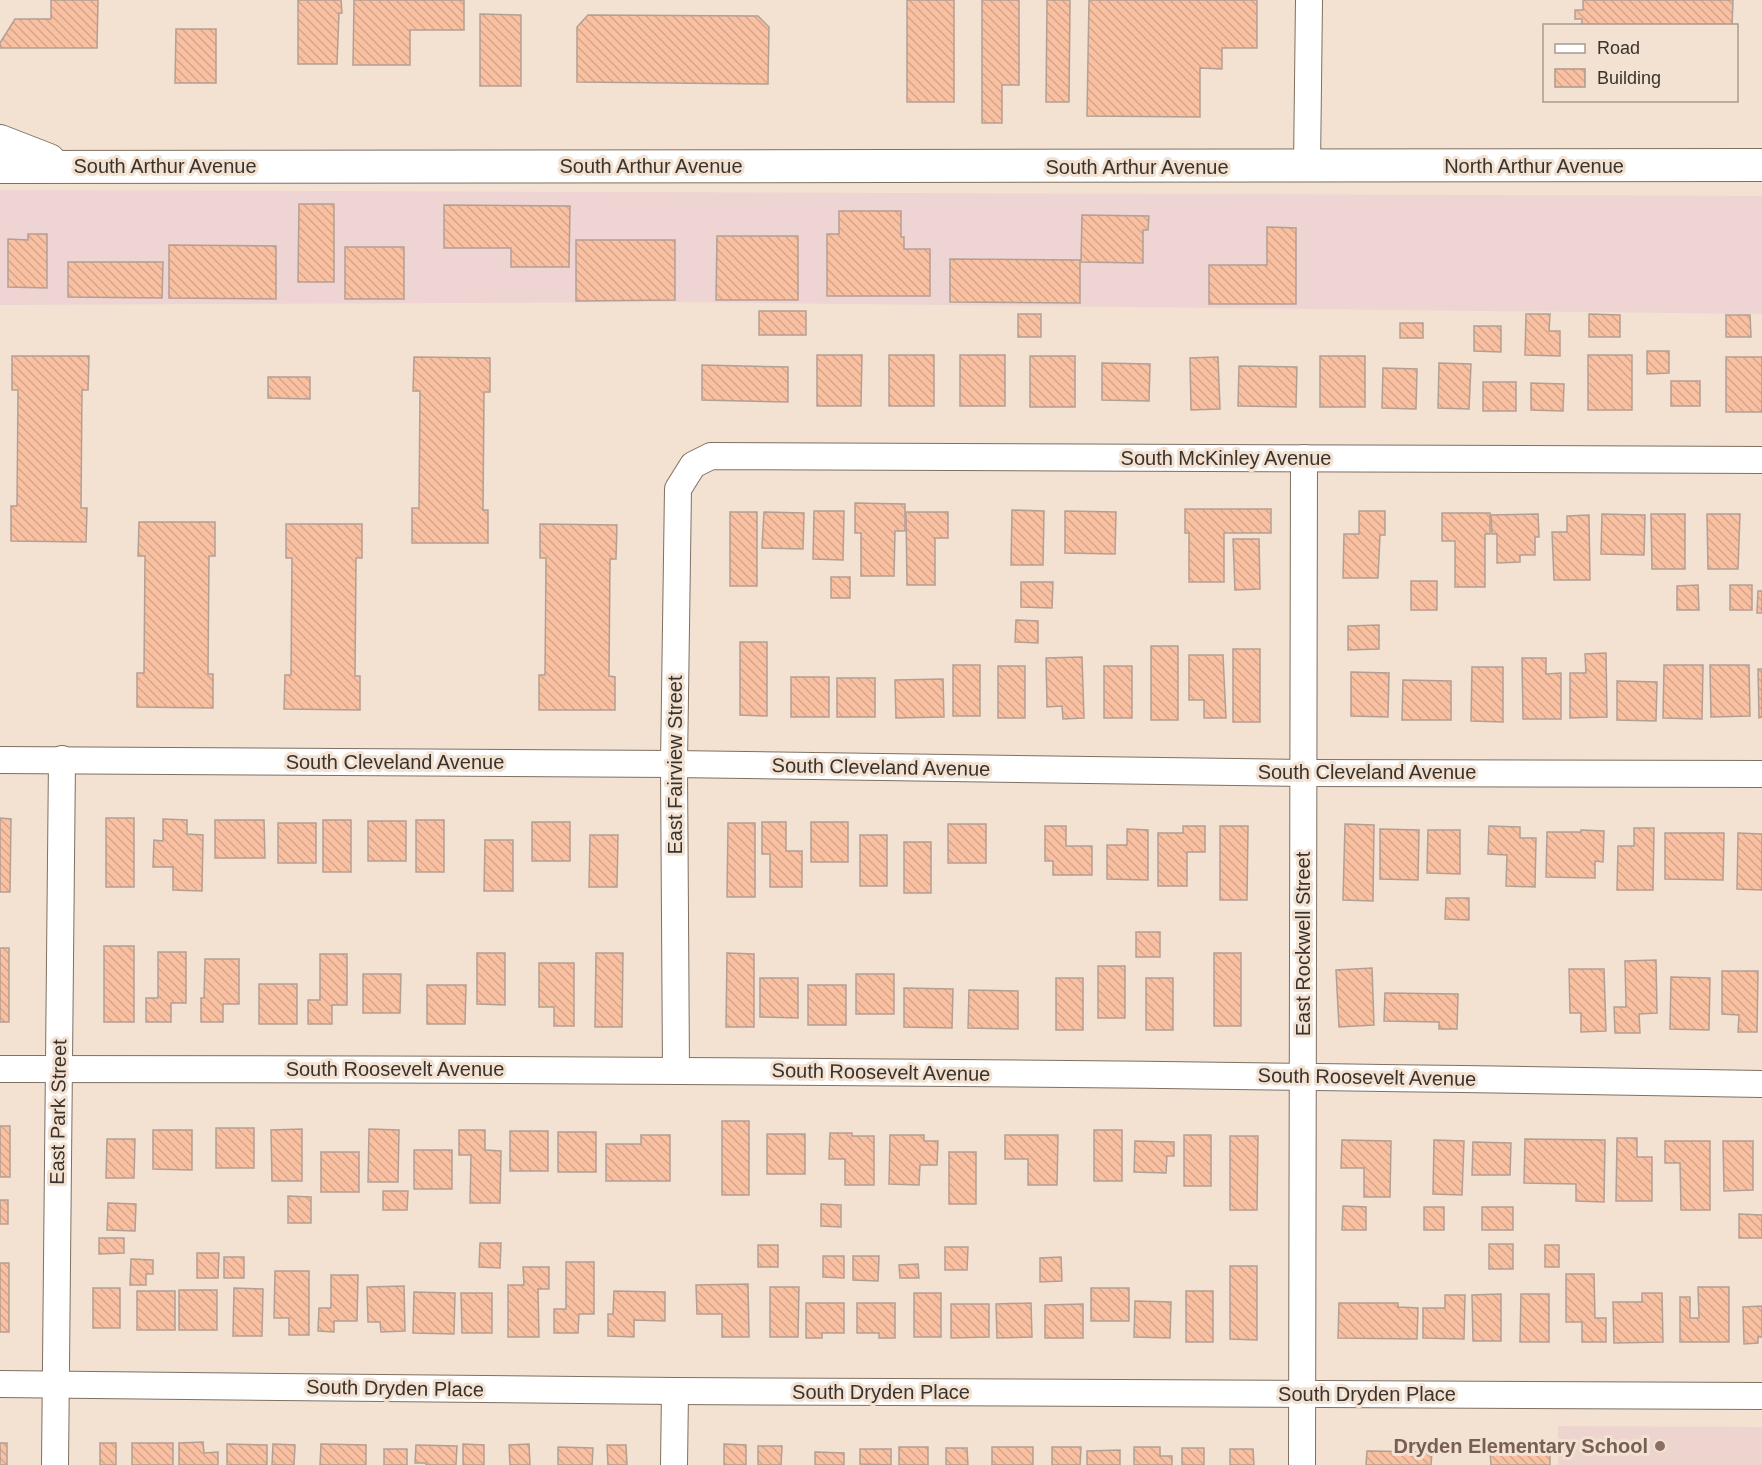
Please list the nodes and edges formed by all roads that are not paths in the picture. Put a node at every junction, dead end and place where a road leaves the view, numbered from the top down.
1 (1309, 0) edge
2 (0, 141) edge
3 (1762, 165) edge
4 (64, 166) junction
5 (0, 167) edge
6 (1307, 167) junction
7 (1304, 458) junction
8 (1762, 460) edge
9 (693, 465) joint
10 (0, 759) edge
11 (62, 759) junction
12 (674, 764) junction
13 (1304, 772) junction
14 (1762, 774) edge
15 (0, 1069) edge
16 (59, 1069) junction
17 (676, 1070) junction
18 (1302, 1075) junction
19 (1762, 1084) edge
20 (0, 1384) edge
21 (55, 1384) junction
22 (675, 1391) junction
23 (1301, 1394) junction
24 (1762, 1396) edge
25 (55, 1465) edge
26 (674, 1465) edge
27 (1302, 1465) edge

1 - 6 street
2 - 4 street, South Arthur Avenue
3 - 6 street, North Arthur Avenue
4 - 5 street
4 - 6 street, South Arthur Avenue
7 - 8 street, South McKinley Avenue
7 - 9 street, South McKinley Avenue
7 - 13 street, East Rockwell Street
9 - 12 street, East Fairview Street
10 - 11 street, South Cleveland Avenue
11 - 12 street, South Cleveland Avenue
11 - 16 street, East Park Street
12 - 13 street, South Cleveland Avenue
12 - 17 street, East Fairview Street
13 - 14 street, South Cleveland Avenue
13 - 18 street, East Rockwell Street
15 - 16 street, South Roosevelt Avenue
16 - 17 street, South Roosevelt Avenue
16 - 21 street, East Park Street
17 - 18 street, South Roosevelt Avenue
18 - 19 street, South Roosevelt Avenue
18 - 23 street, East Rockwell Street
20 - 21 street, South Dryden Place
21 - 22 street, South Dryden Place
21 - 25 street, East Park Street
22 - 23 street, South Dryden Place
22 - 26 street
23 - 24 street, South Dryden Place
23 - 27 street, East Rockwell Street

